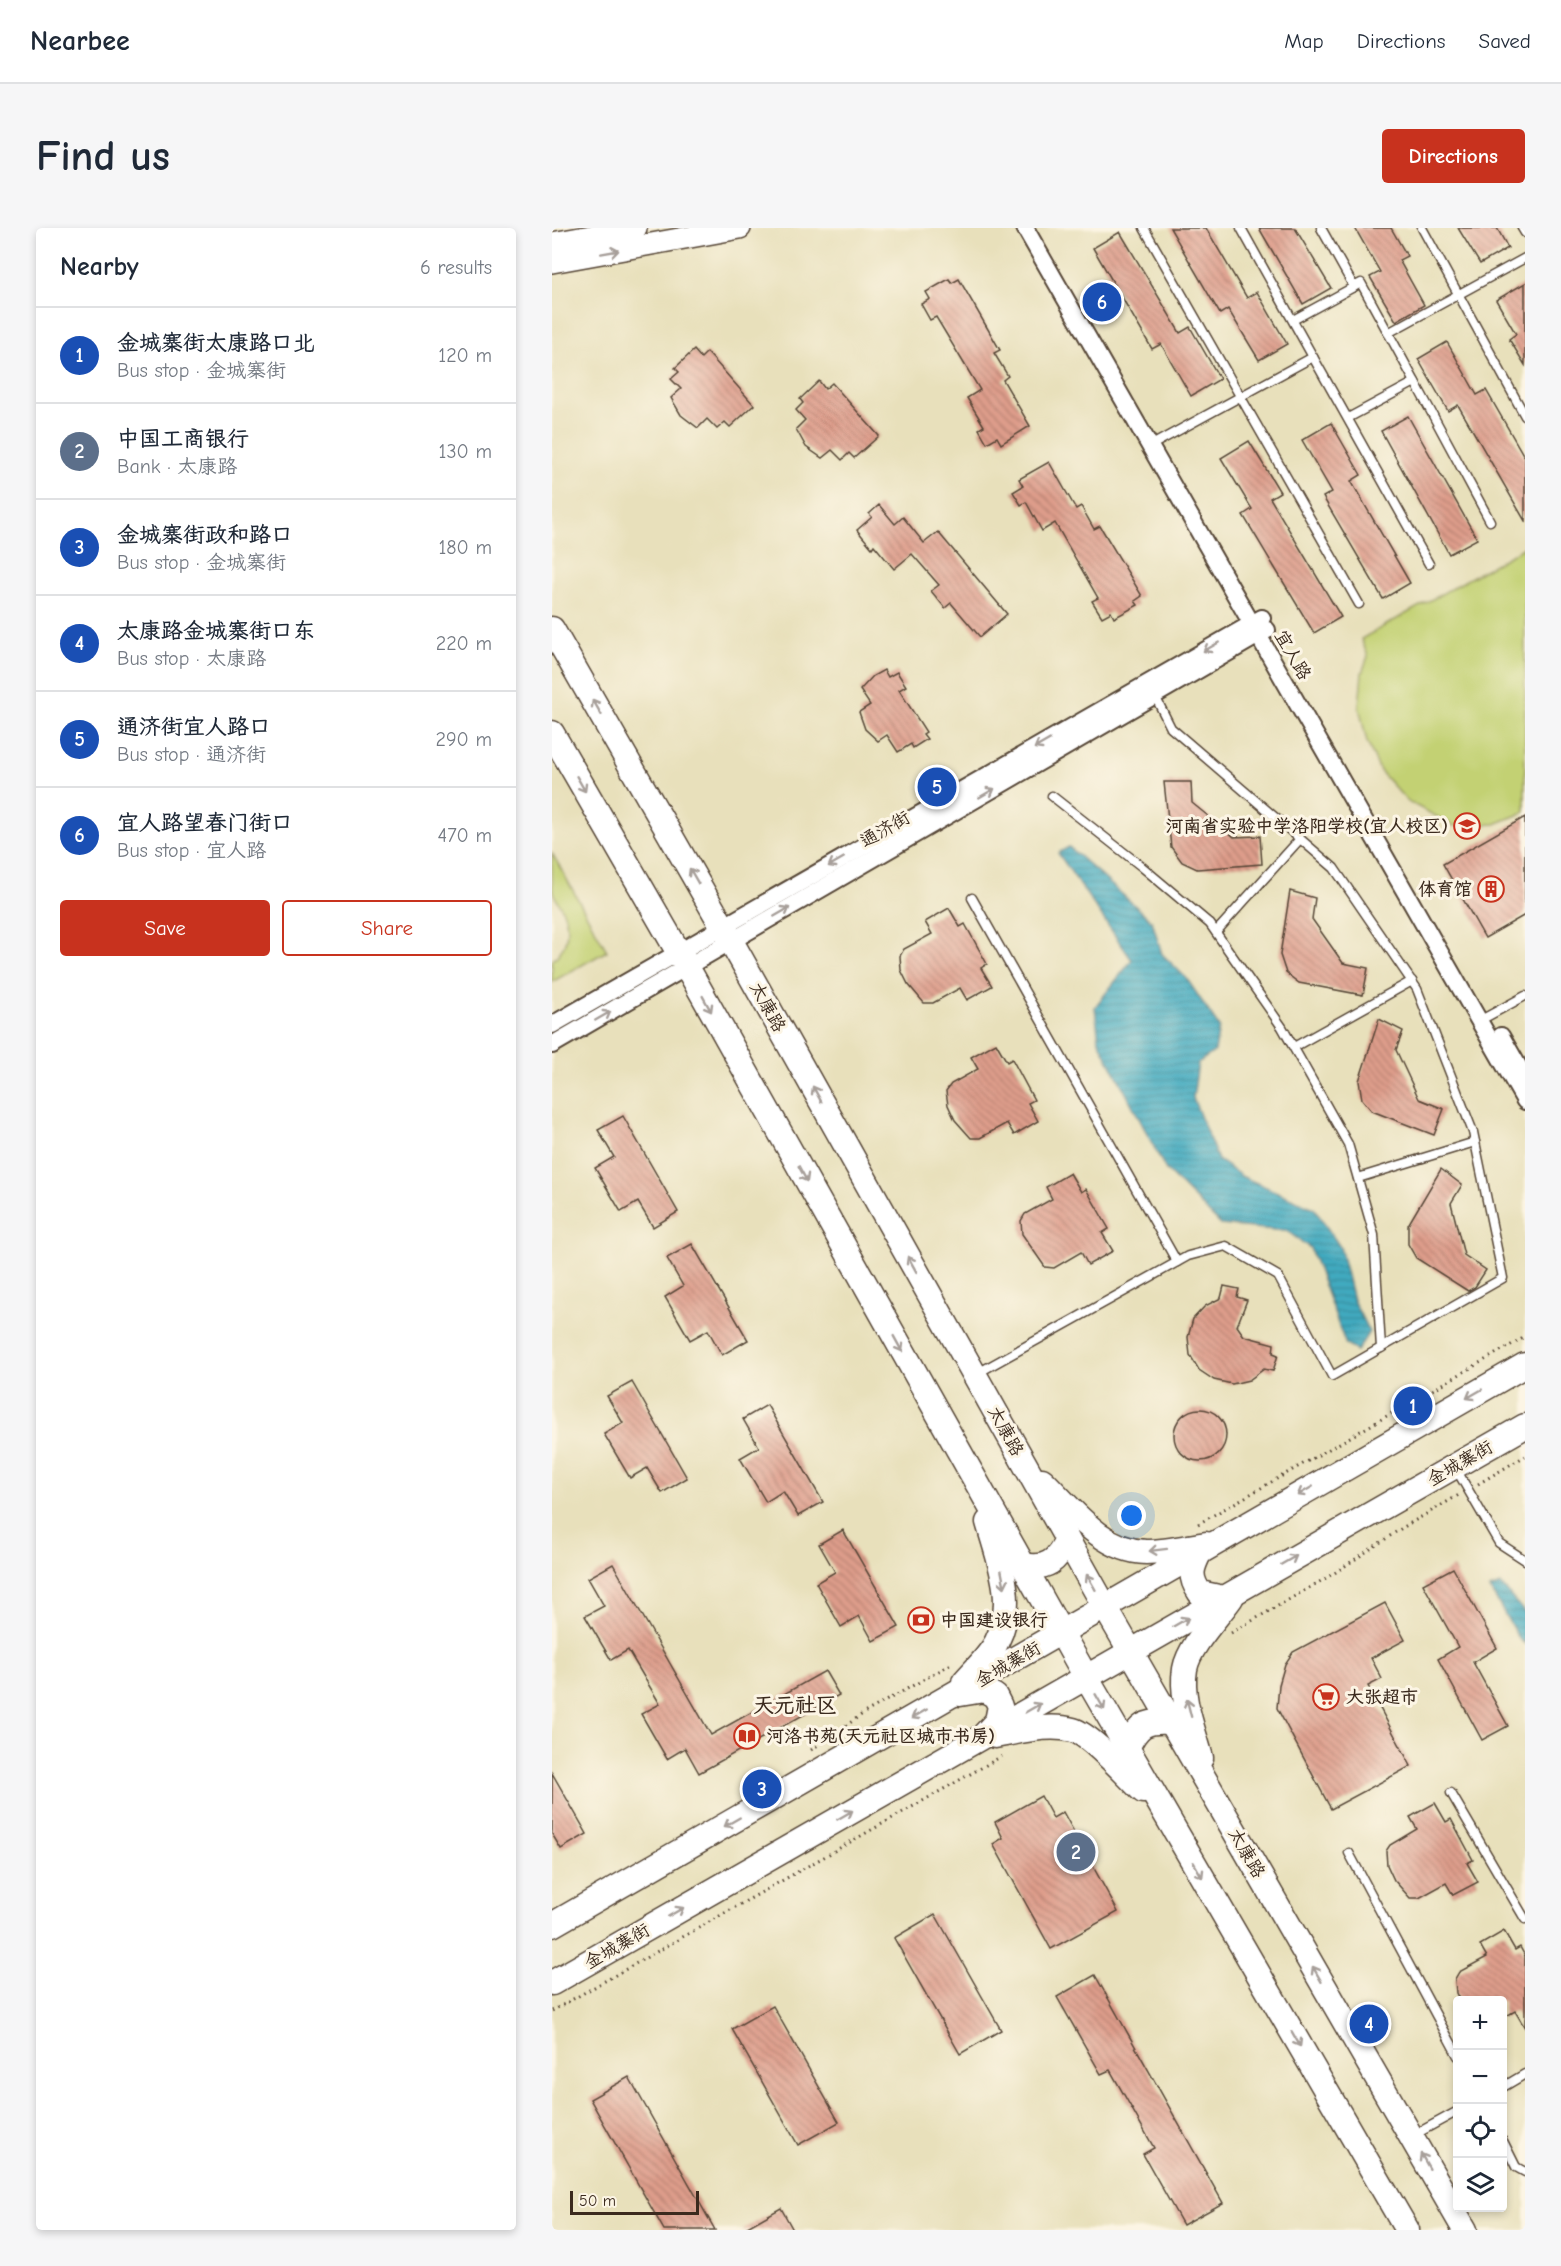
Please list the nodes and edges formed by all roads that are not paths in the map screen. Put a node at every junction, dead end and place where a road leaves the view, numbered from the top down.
1 (636, 228) edge
2 (740, 228) edge
3 (1025, 228) edge
4 (1038, 228) edge
5 (1144, 228) edge
6 (1241, 228) edge
7 (1321, 228) edge
8 (1422, 228) edge
9 (1522, 228) edge
10 (1525, 233) edge
11 (552, 243) edge
12 (1525, 258) edge
13 (552, 262) edge
14 (1354, 287) junction
15 (1458, 294) junction
16 (1293, 320) junction
17 (1388, 333) junction
18 (1313, 357) junction
19 (1415, 382) junction
20 (1240, 396) junction
21 (1525, 416) edge
22 (1348, 418) junction
23 (1155, 443) junction
24 (1490, 521) dead end
25 (1429, 564) dead end
26 (1359, 604) dead end
27 (1260, 626) junction
28 (552, 629) edge
29 (1151, 689) junction
30 (552, 733) edge
31 (1052, 796) dead end
32 (1300, 839) junction
33 (972, 898) dead end
34 (1216, 932) junction
35 (727, 934) junction
36 (683, 960) junction
37 (1412, 981) junction
38 (1525, 996) edge
39 (1484, 1018) junction
40 (552, 1025) edge
41 (552, 1045) edge
42 (1294, 1047) junction
43 (1525, 1078) edge
44 (1525, 1101) edge
45 (1474, 1142) junction
46 (1358, 1178) junction
47 (1177, 1262) junction
48 (1381, 1348) junction
49 (1525, 1365) edge
50 (974, 1375) junction
51 (1525, 1426) edge
52 (1023, 1462) junction
53 (1454, 1466) junction
54 (976, 1482) junction
55 (1067, 1540) junction
56 (1208, 1548) junction
57 (1525, 1560) edge
58 (1023, 1565) junction
59 (1231, 1594) junction
60 (1105, 1607) junction
61 (1061, 1632) junction
62 (1130, 1651) junction
63 (1086, 1677) junction
64 (954, 1694) junction
65 (1171, 1722) junction
66 (981, 1738) junction
67 (1127, 1748) junction
68 (1208, 1785) junction
69 (1451, 1793) dead end
70 (1163, 1811) junction
71 (1349, 1853) dead end
72 (1525, 1919) edge
73 (552, 1925) edge
74 (552, 1983) edge
75 (1455, 2050) edge
76 (1525, 2074) edge
77 (1507, 2084) edge
78 (1453, 2114) edge
79 (1411, 2137) junction
80 (1507, 2149) edge
81 (1525, 2172) edge
82 (1407, 2230) edge
83 (1464, 2230) edge

1 - 11 street
13 -> 2 street
3 - 23 street, 宜人路
4 - 23 street, 宜人路
5 - 20 lane
6 - 16 lane
7 - 14 lane
8 - 15 lane
9 - 10 lane
12 - 15 lane
14 - 16 lane
14 - 17 lane
15 - 17 lane
15 - 21 lane
16 - 18 lane
17 - 19 lane
18 - 20 lane
18 - 22 lane
19 - 22 lane
19 - 24 lane
20 - 23 lane
20 - 26 lane
22 - 25 lane
23 - 27 street, 宜人路
27 - 29 street, 通济街
27 - 39 street, 宜人路
35 -> 28 main road, 太康路
29 - 32 lane
29 - 35 street, 通济街
30 -> 36 main road
31 - 34 lane
32 - 34 lane
32 - 37 lane
33 - 47 lane
34 - 42 lane
35 - 36 street, 通济街
50 -> 35 main road, 太康路
36 - 40 street, 通济街
41 -> 36 street, 通济街
36 -> 54 main road
37 - 42 lane
37 - 45 lane
38 - 39 lane
39 - 43 street, 宜人路
39 - 44 street, 宜人路
42 - 46 lane
45 - 46 lane
45 - 48 lane
46 - 48 lane
47 - 48 lane
47 - 50 lane
49 -> 56 main road, 金城寨街
50 - 52 main road, 太康路
51 - 53 main road, 金城寨街
52 - 55 main road, 太康路
56 -> 52 main road
53 - 57 lane
59 -> 53 main road, 金城寨街
54 - 58 main road
54 -> 64 main road
55 - 58 main road
60 -> 55 main road, 太康路
56 - 59 main road
56 - 60 main road, 金城寨街
58 - 61 main road
62 -> 59 main road, 金城寨街
68 -> 59 main road
60 - 61 main road, 金城寨街
60 - 62 main road, 太康路
61 - 63 main road
61 - 64 main road, 金城寨街
62 - 63 main road, 金城寨街
62 - 65 main road, 太康路
66 -> 63 main road, 金城寨街
63 -> 67 main road
64 - 66 main road
64 -> 73 main road, 金城寨街
65 - 67 main road
65 - 68 main road, 太康路
66 - 70 main road
74 -> 66 main road, 金城寨街
67 - 70 main road
79 -> 68 main road, 太康路
69 - 72 lane
70 -> 82 main road
71 - 75 lane
76 - 77 lane
78 - 79 lane
83 -> 79 main road, 太康路
80 - 81 lane

